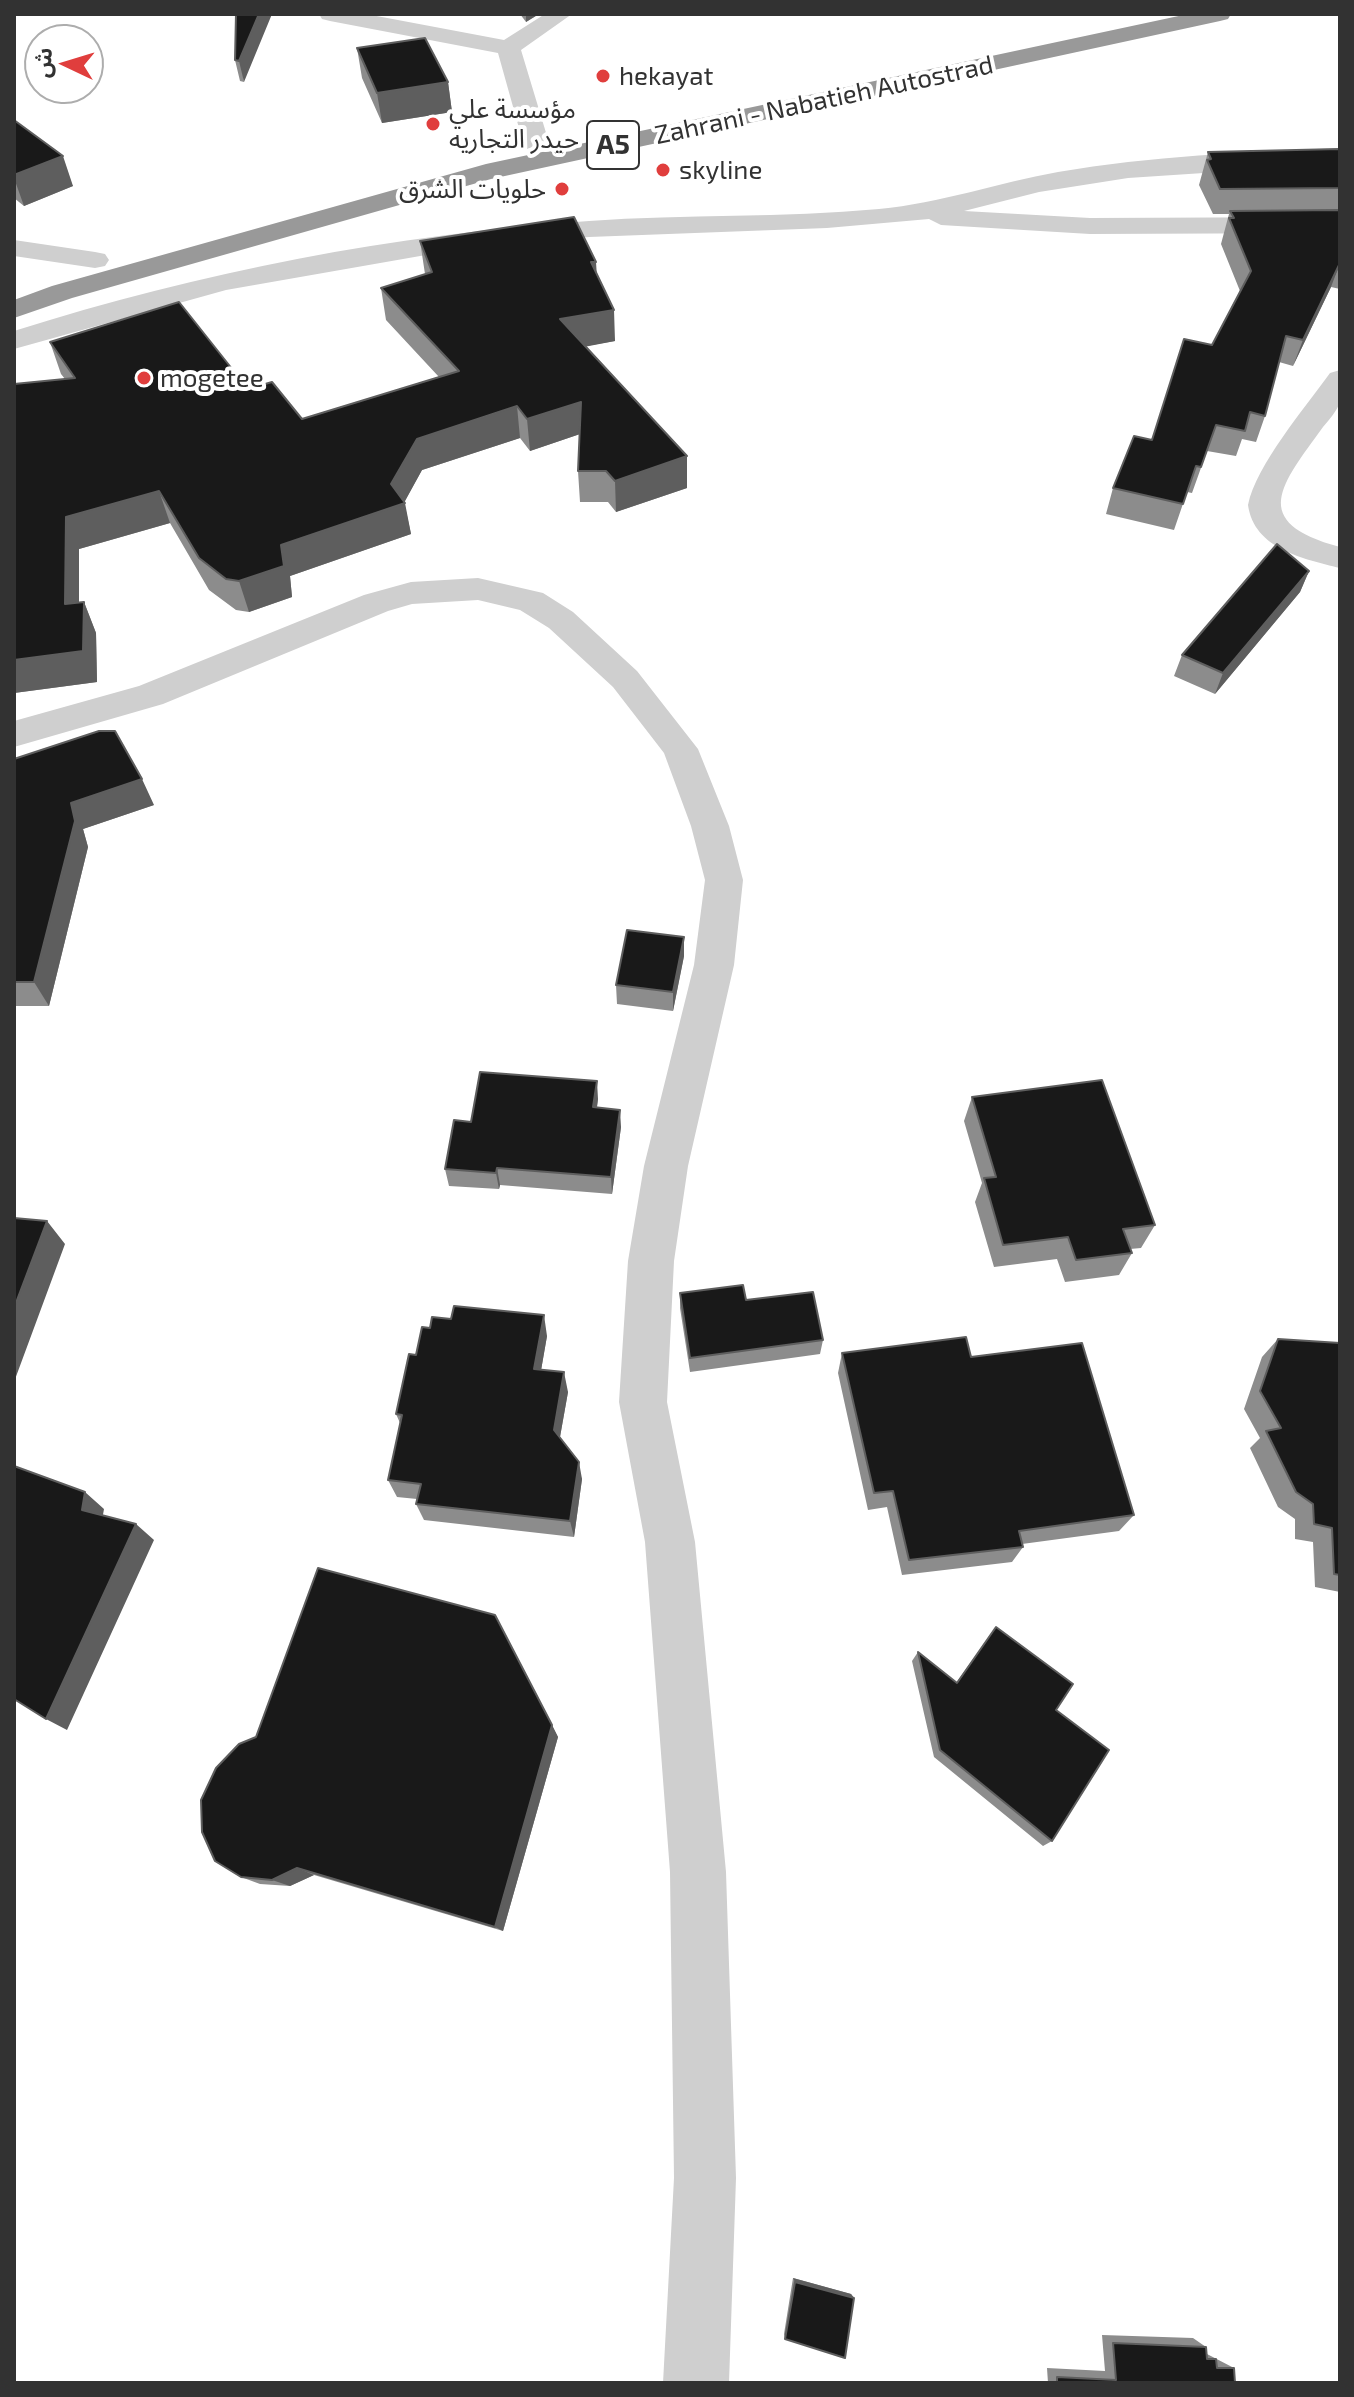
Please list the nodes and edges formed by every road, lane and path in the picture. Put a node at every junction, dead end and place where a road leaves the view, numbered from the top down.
1 (330, 14) edge
2 (561, 14) edge
3 (1123, 14) edge
4 (1220, 14) edge
5 (508, 48) junction
6 (537, 146) junction
7 (1340, 156) edge
8 (911, 214) junction
9 (1340, 225) edge
10 (14, 248) edge
11 (95, 260) junction
12 (14, 288) edge
13 (14, 310) edge
14 (14, 340) edge
15 (1340, 379) edge
16 (1340, 558) edge
17 (14, 734) edge
18 (696, 2383) edge

1 - 5 street
2 - 5 street
3 - 6 highway, Zahrani - Nabatieh Autostrad / A5
4 - 13 highway, Zahrani - Nabatieh Autostrad / A5
5 - 6 street
6 - 11 highway, Zahrani - Nabatieh Autostrad / A5
7 - 8 street
8 - 9 street
8 - 14 street
10 - 11 street
11 - 12 highway, Zahrani - Nabatieh Autostrad / A5
15 - 16 street
17 - 18 street

